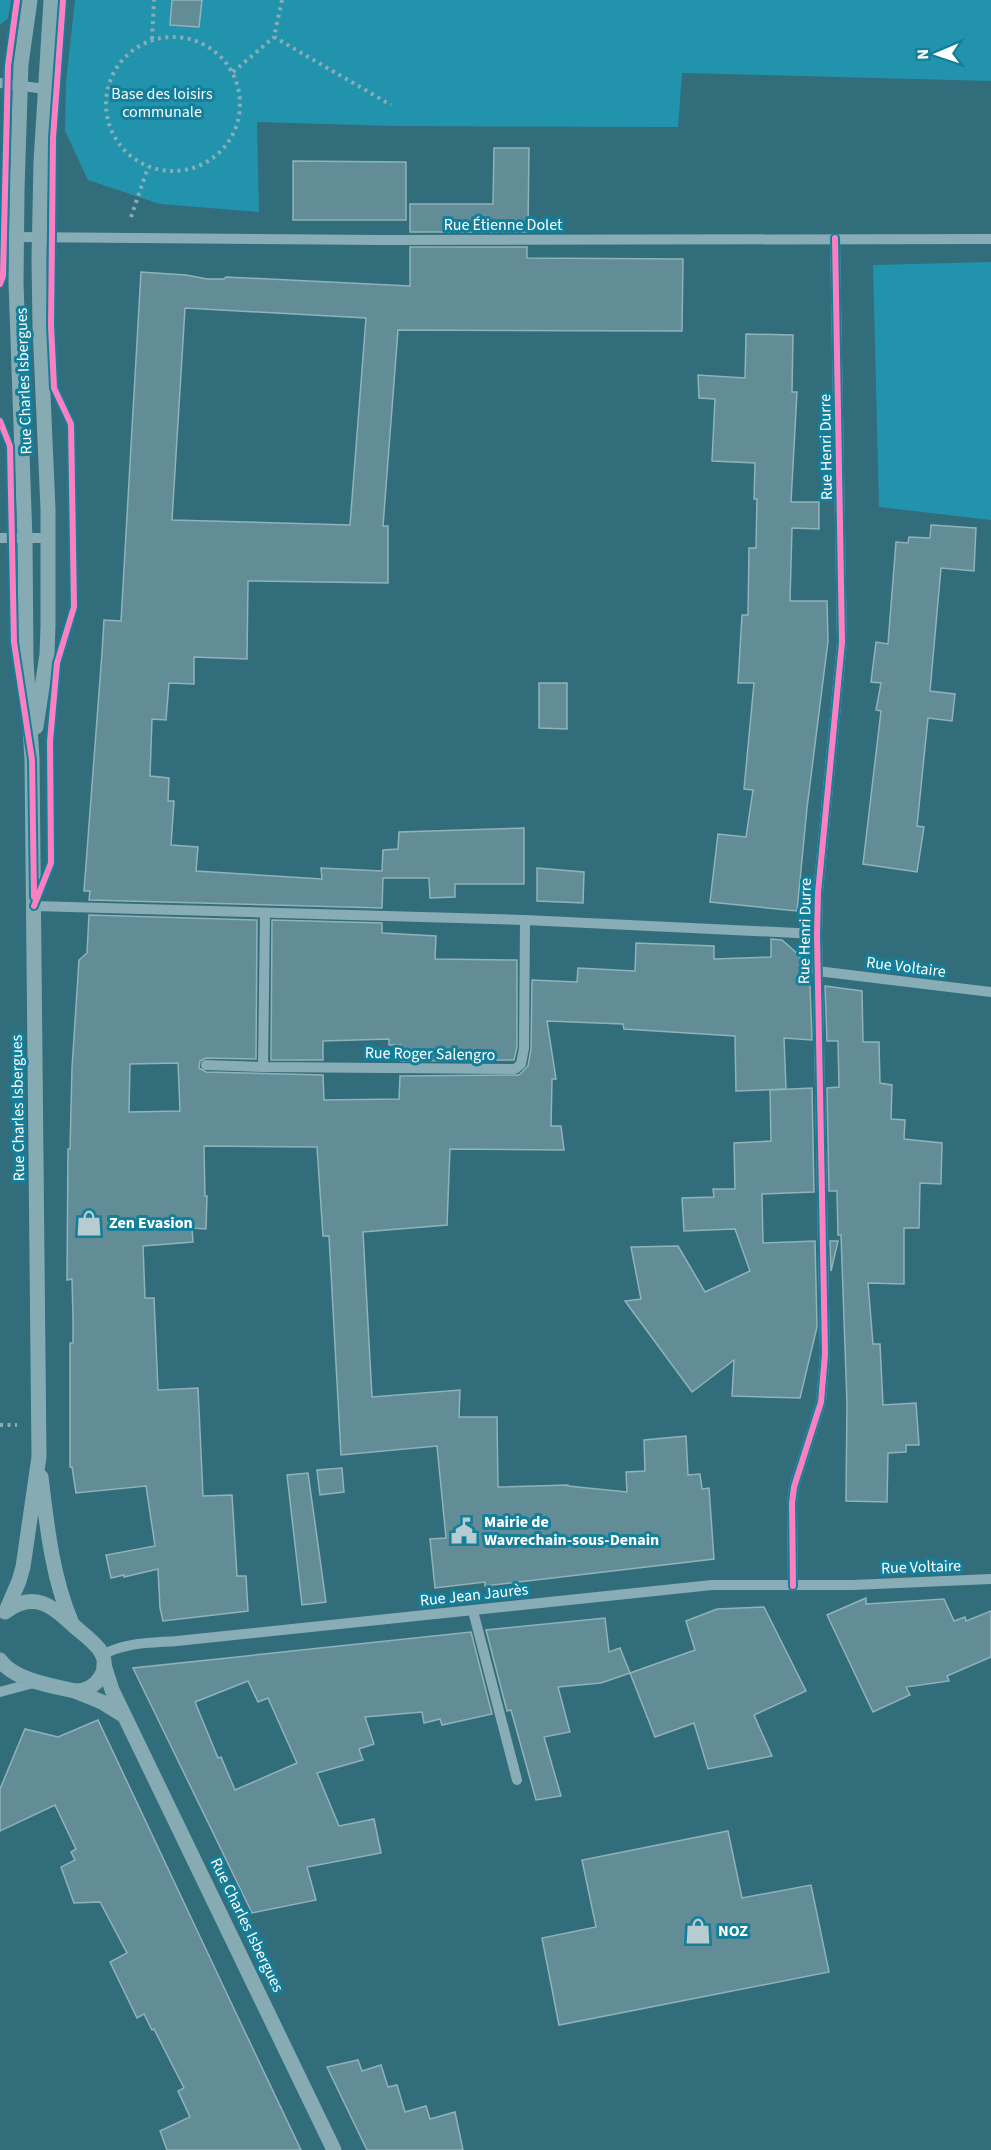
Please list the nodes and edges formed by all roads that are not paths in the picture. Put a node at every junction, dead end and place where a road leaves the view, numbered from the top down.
1 (30, 0) edge
2 (51, 0) edge
3 (0, 83) edge
4 (21, 87) junction
5 (45, 89) junction
6 (16, 237) junction
7 (39, 237) junction
8 (835, 238) junction
9 (991, 239) edge
10 (0, 538) edge
11 (49, 538) junction
12 (25, 539) junction
13 (32, 760) junction
14 (34, 906) junction
15 (265, 913) junction
16 (525, 920) junction
17 (817, 934) junction
18 (817, 971) junction
19 (991, 992) edge
20 (206, 1065) dead end
21 (263, 1067) junction
22 (39, 1456) junction
23 (991, 1579) edge
24 (852, 1585) joint
25 (793, 1586) junction
26 (473, 1611) junction
27 (3, 1615) edge
28 (72, 1624) junction
29 (0, 1660) edge
30 (103, 1660) junction
31 (40, 1682) junction
32 (0, 1692) edge
33 (75, 1692) junction
34 (126, 1717) junction
35 (517, 1780) dead end
36 (334, 2150) edge

1 - 4 main road, Rue Charles Isbergues
2 - 5 main road, Rue Charles Isbergues
3 - 4 street
4 - 5 street
4 - 6 main road, Rue Charles Isbergues
5 - 7 main road, Rue Charles Isbergues
6 - 7 street, Rue Étienne Dolet
6 - 12 main road, Rue Charles Isbergues
7 - 8 street, Rue Étienne Dolet
7 - 11 main road, Rue Charles Isbergues
8 - 9 street, Rue Étienne Dolet
8 - 17 street, Rue Henri Durre
10 - 12 street
11 - 12 street
11 - 13 main road, Rue Charles Isbergues
12 - 13 main road, Rue Charles Isbergues
13 - 14 main road, Rue Charles Isbergues
14 - 15 street
14 - 22 main road, Rue Charles Isbergues
15 - 16 street
15 - 21 street
16 - 17 street
16 - 21 street, Rue Roger Salengro
17 - 18 street, Rue Henri Durre
18 - 19 street, Rue Voltaire
18 - 25 street, Rue Henri Durre
20 - 21 street, Rue Roger Salengro
22 - 27 main road, Rue Charles Isbergues
22 - 28 main road, Rue Charles Isbergues
23 - 24 street, Rue Voltaire
24 - 25 street, Rue Jean Jaurès
25 - 26 street, Rue Jean Jaurès
26 - 30 street, Rue Jean Jaurès
26 - 35 street
27 - 28 main road
28 - 30 main road
29 - 31 main road
30 - 33 main road
30 - 34 main road, Rue Charles Isbergues
31 - 32 street
31 - 33 main road
33 - 34 main road
34 - 36 main road, Rue Charles Isbergues

